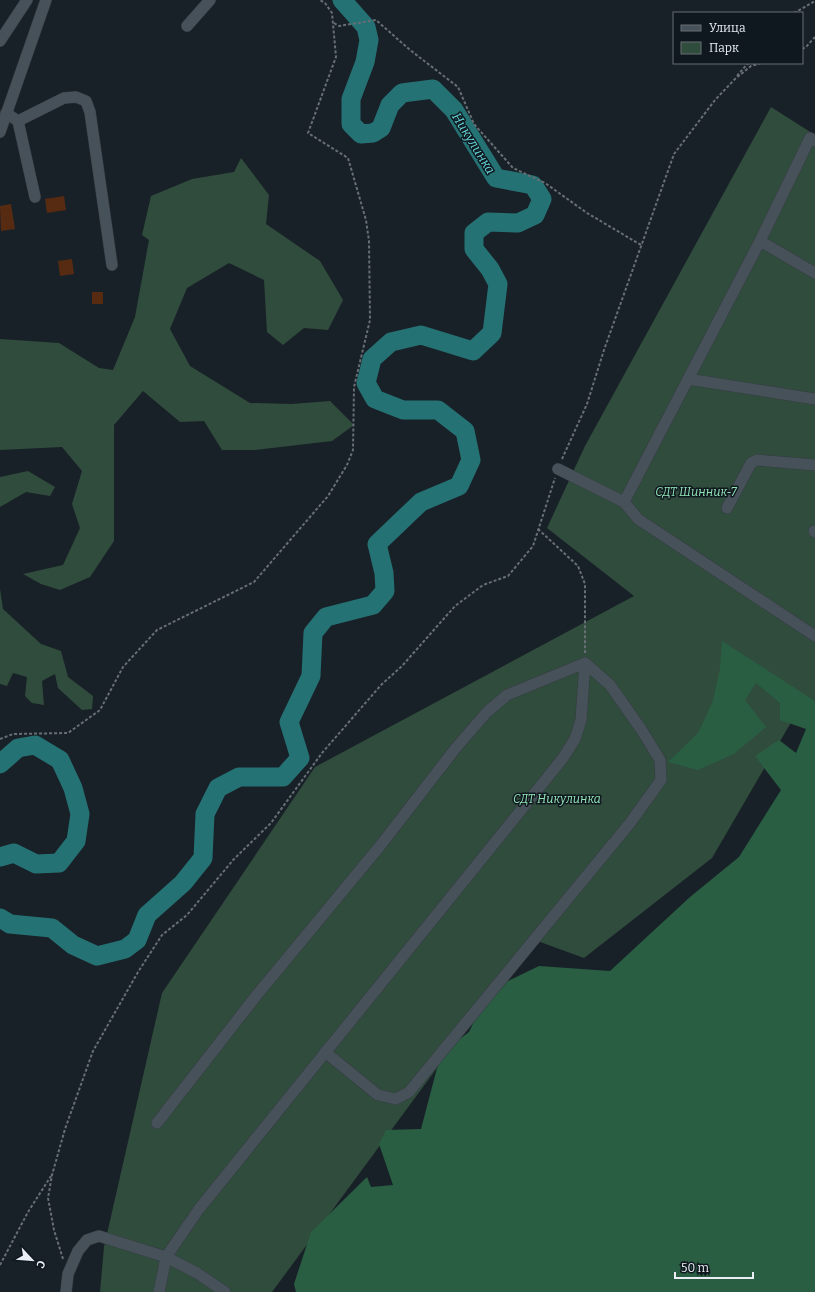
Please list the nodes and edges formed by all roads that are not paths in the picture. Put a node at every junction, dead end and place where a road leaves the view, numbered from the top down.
1 (28, 0) edge
2 (46, 0) edge
3 (210, 0) edge
4 (187, 26) dead end
5 (0, 41) edge
6 (6, 113) junction
7 (18, 121) junction
8 (0, 132) edge
9 (815, 141) edge
10 (35, 198) dead end
11 (760, 241) junction
12 (112, 265) dead end
13 (815, 273) edge
14 (688, 379) junction
15 (815, 399) edge
16 (815, 465) edge
17 (558, 469) road end
18 (624, 502) junction
19 (727, 508) dead end
20 (815, 636) edge
21 (585, 663) junction
22 (325, 1052) junction
23 (157, 1123) dead end
24 (166, 1257) junction
25 (66, 1292) edge
26 (159, 1292) edge
27 (225, 1292) edge

1 - 5 street
2 - 6 street
3 - 4 street
6 - 7 street
6 - 8 street
7 - 10 street
7 - 12 street
9 - 11 street
11 - 13 street
11 - 14 street
14 - 15 street
14 - 18 street
16 - 19 street
17 - 18 street
18 - 20 street
21 - 22 street
21 - 22 street
21 - 23 street
22 - 24 street
24 - 25 street
24 - 26 street
24 - 27 street

